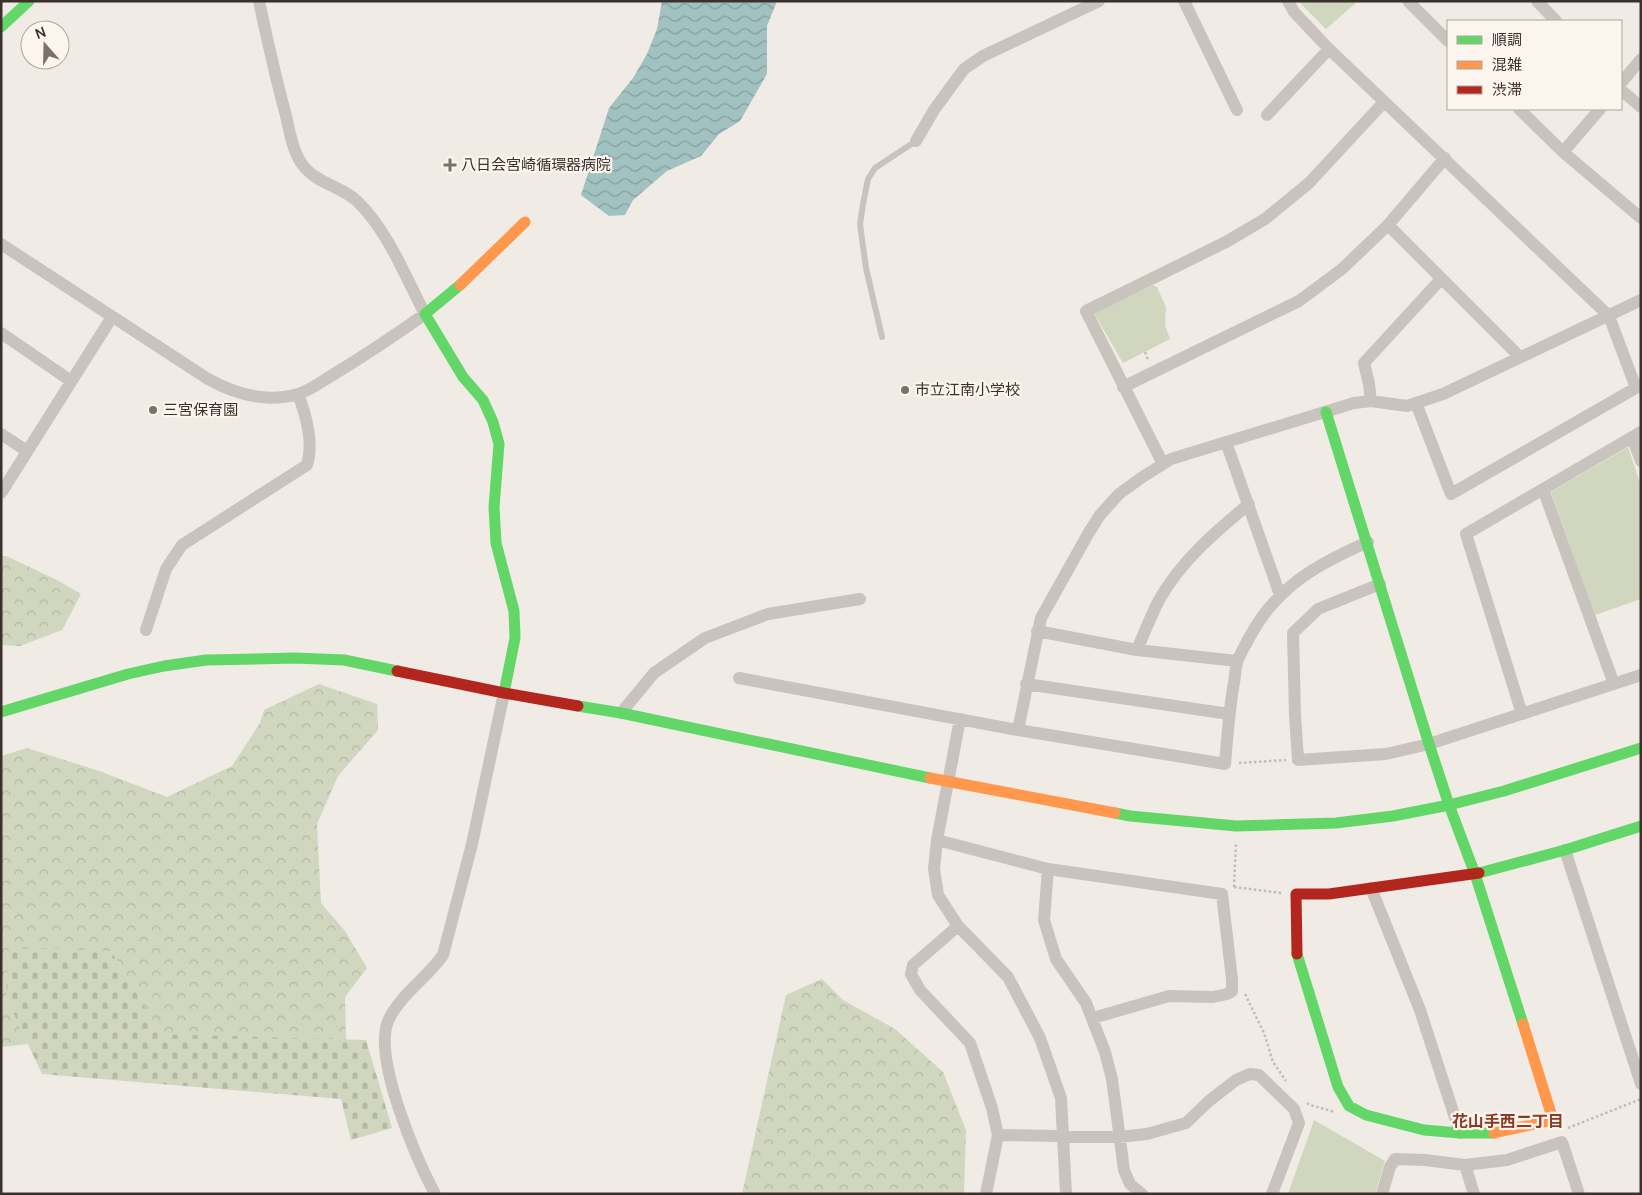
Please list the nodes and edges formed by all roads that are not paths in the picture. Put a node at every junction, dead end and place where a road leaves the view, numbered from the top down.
1 (28, 1) edge
2 (259, 1) edge
3 (1099, 1) edge
4 (1184, 1) edge
5 (1288, 1) edge
6 (1408, 1) edge
7 (1537, 1) edge
8 (1555, 20) edge
9 (1, 27) edge
10 (1447, 40) edge
11 (1329, 49) junction
12 (1641, 59) edge
13 (1622, 82) edge
14 (1622, 91) edge
15 (1384, 102) junction
16 (1641, 107) edge
17 (1237, 110) dead end
18 (1519, 110) edge
19 (1599, 110) edge
20 (1268, 115) dead end
21 (916, 141) joint
22 (1564, 152) junction
23 (1445, 158) junction
24 (1641, 218) edge
25 (525, 222) dead end
26 (1388, 225) junction
27 (1, 244) edge
28 (1442, 279) junction
29 (1641, 300) edge
30 (425, 314) junction
31 (112, 316) junction
32 (1609, 316) junction
33 (1, 333) edge
34 (882, 337) dead end
35 (1520, 357) junction
36 (71, 381) junction
37 (1123, 387) junction
38 (1638, 387) edge
39 (298, 394) junction
40 (1372, 401) junction
41 (1416, 402) junction
42 (1326, 412) junction
43 (1, 434) edge
44 (1636, 434) edge
45 (1226, 442) junction
46 (27, 451) junction
47 (1641, 461) edge
48 (1163, 464) junction
49 (1543, 489) junction
50 (1, 493) edge
51 (1249, 504) junction
52 (1368, 542) junction
53 (1380, 584) junction
54 (1280, 595) junction
55 (860, 599) dead end
56 (146, 630) dead end
57 (1037, 631) junction
58 (1137, 650) junction
59 (1237, 661) junction
60 (1641, 675) edge
61 (739, 678) dead end
62 (1026, 684) junction
63 (1614, 684) junction
64 (504, 693) junction
65 (1, 712) edge
66 (621, 713) junction
67 (1229, 714) junction
68 (1522, 714) junction
69 (960, 719) junction
70 (1018, 730) junction
71 (1428, 744) junction
72 (1641, 748) edge
73 (948, 782) junction
74 (1449, 805) junction
75 (1641, 826) edge
76 (937, 840) junction
77 (1564, 850) junction
78 (1048, 870) junction
79 (1475, 874) junction
80 (1371, 888) junction
81 (958, 926) junction
82 (1093, 1018) junction
83 (1641, 1084) edge
84 (1460, 1133) junction
85 (998, 1135) junction
86 (1063, 1135) junction
87 (1120, 1137) junction
88 (1465, 1165) junction
89 (436, 1194) edge
90 (986, 1194) edge
91 (1066, 1194) edge
92 (1142, 1194) edge
93 (1272, 1194) edge
94 (1382, 1194) edge
95 (1474, 1194) edge
96 (1578, 1194) edge

1 - 9 street
2 - 30 street
3 - 21 street
4 - 17 street
5 - 11 street
6 - 10 street
7 - 8 street
11 - 15 street
11 - 20 street
12 - 13 street
14 - 16 street
15 - 23 street
15 - 37 street
18 - 22 street
19 - 22 street
21 - 34 lane
22 - 24 street
23 - 26 street
23 - 32 street
25 - 30 street
26 - 28 street
26 - 37 street
27 - 31 street
28 - 35 street
28 - 40 street
29 - 32 street
30 - 39 street
30 - 64 street
31 - 36 street
31 - 39 street
32 - 35 street
32 - 38 street
33 - 36 street
35 - 41 street
36 - 46 street
37 - 48 street
38 - 41 street
39 - 56 street
40 - 41 street
40 - 42 street
42 - 45 street
42 - 52 street
43 - 46 street
44 - 47 street
44 - 49 street
45 - 48 street
45 - 51 street
46 - 50 street
48 - 57 street
49 - 63 street
49 - 68 street
51 - 54 street
51 - 58 street
52 - 53 street
52 - 54 street
53 - 71 street
53 - 71 street
54 - 59 street
55 - 66 street
57 - 58 street
57 - 62 street
58 - 59 street
59 - 67 street
60 - 63 street
61 - 69 street
62 - 67 street
62 - 70 street
63 - 68 street
64 - 65 street
64 - 66 street
64 - 89 street
66 - 73 street
67 - 70 street
68 - 71 street
69 - 70 street
69 - 73 street
71 - 74 street
72 - 74 street
73 - 74 street
73 - 76 street
74 - 79 street
75 - 77 street
76 - 78 street
76 - 81 street
77 - 79 street
77 - 83 street
78 - 82 street
78 - 82 street
79 - 80 street
79 - 84 street
80 - 84 street
80 - 84 street
81 - 85 street
81 - 86 street
82 - 87 street
85 - 86 street
85 - 90 street
86 - 87 street
86 - 91 street
87 - 92 street
87 - 93 street
88 - 94 street
88 - 95 street
88 - 96 street

